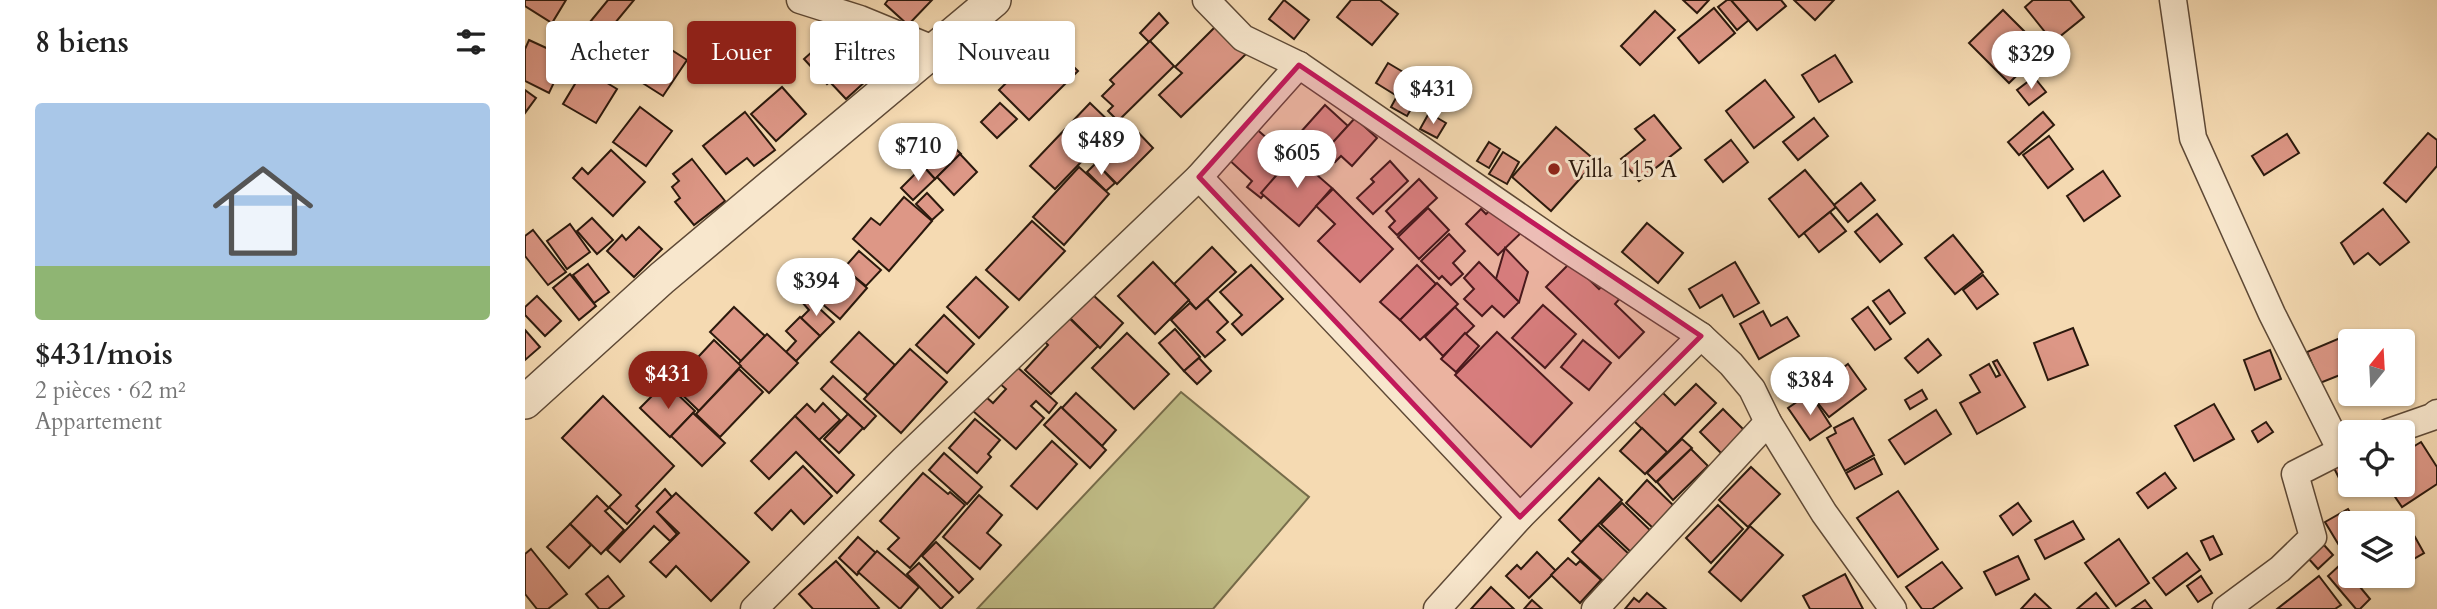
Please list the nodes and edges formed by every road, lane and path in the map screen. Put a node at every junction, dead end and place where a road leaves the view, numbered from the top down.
1 (800, 0) edge
2 (994, 0) edge
3 (1206, 0) edge
4 (2173, 0) edge
5 (968, 21) edge
6 (933, 49) joint
7 (1299, 65) junction
8 (1199, 177) junction
9 (1701, 335) junction
10 (525, 402) edge
11 (2435, 418) edge
12 (1768, 422) junction
13 (2415, 424) edge
14 (2338, 435) edge
15 (2338, 452) edge
16 (1520, 517) junction
17 (754, 609) edge
18 (1437, 609) edge
19 (1595, 609) edge
20 (1893, 609) edge
21 (2226, 609) edge

1 - 6 street
2 - 5 street
3 - 7 street
4 - 14 street
6 - 10 street
7 - 8 street
7 - 9 street
8 - 16 street
8 - 17 street
9 - 12 street
9 - 16 street
11 - 13 street
12 - 19 street
12 - 20 street
15 - 21 street
16 - 18 street

